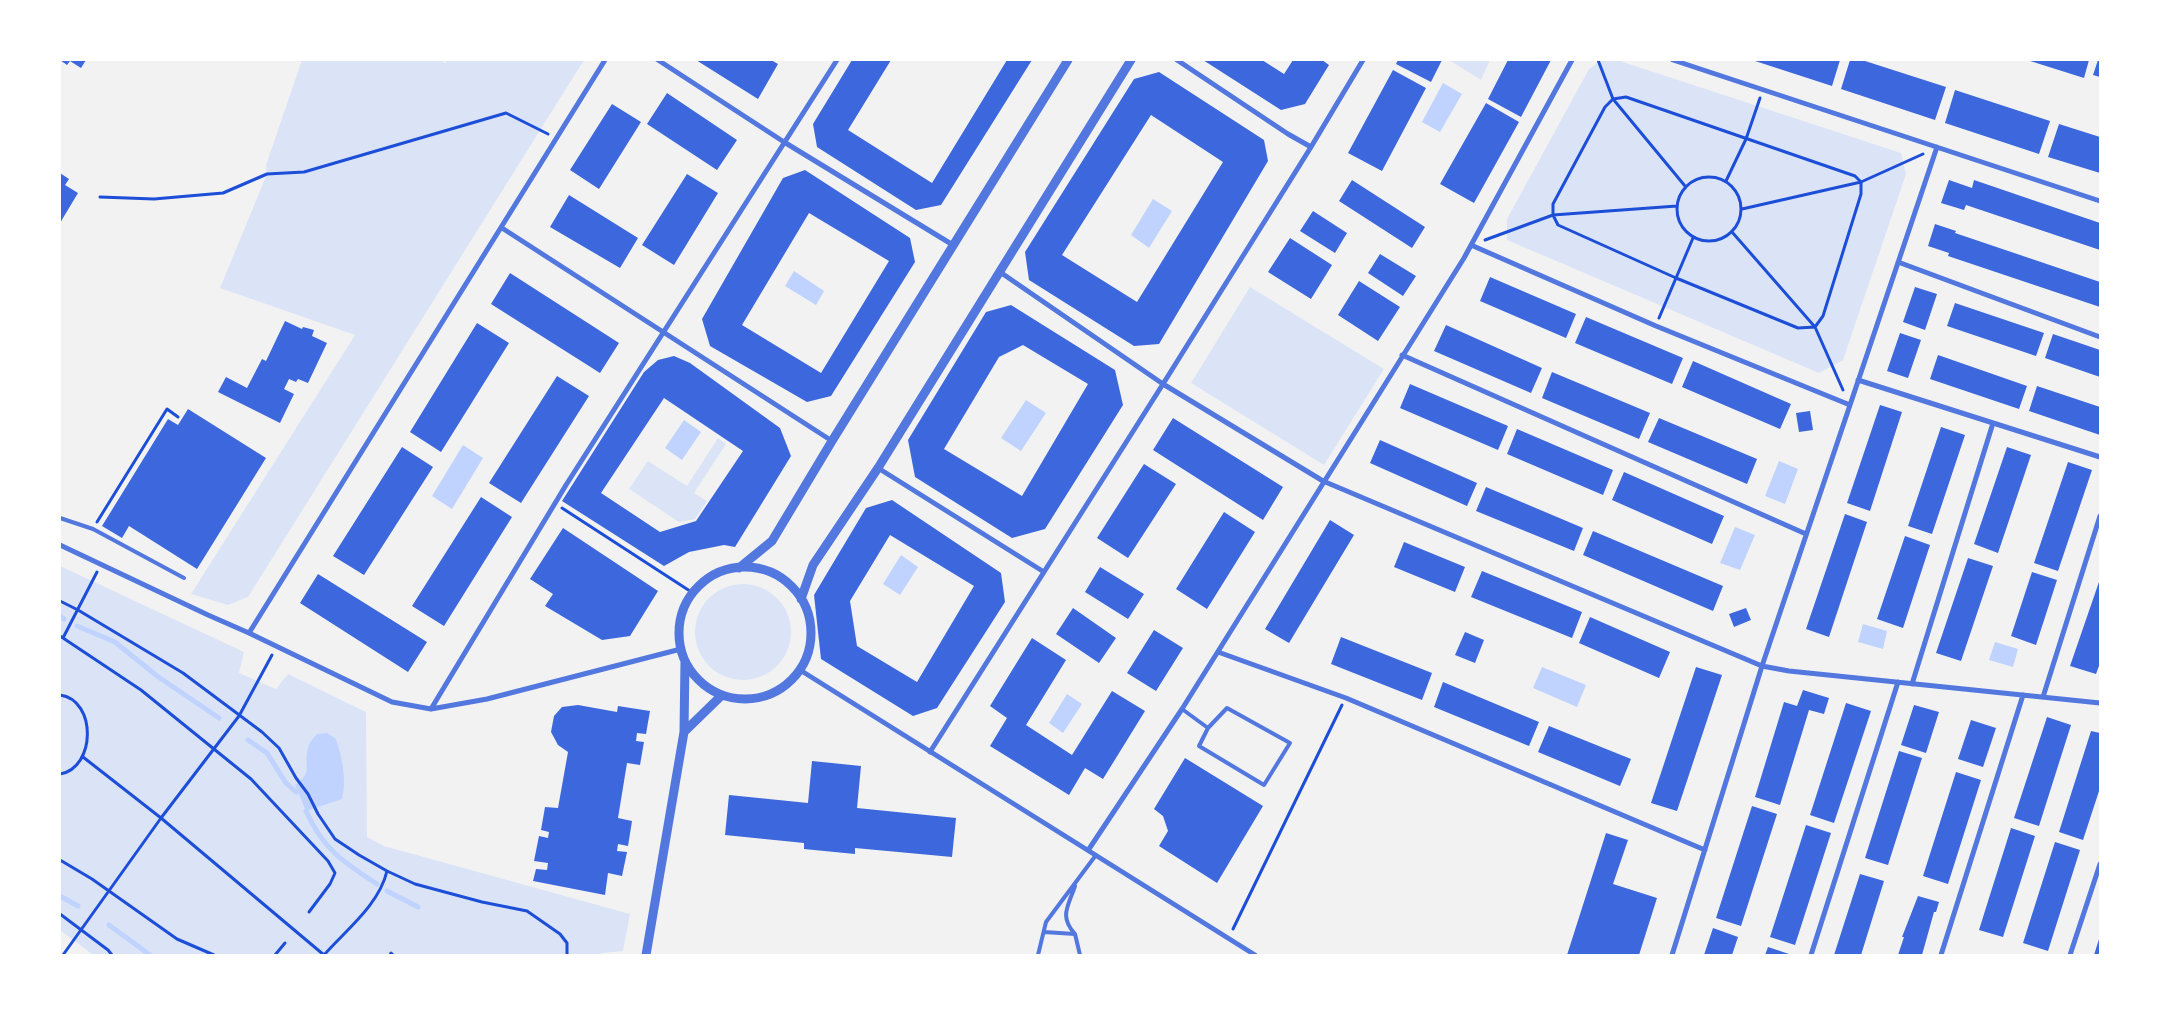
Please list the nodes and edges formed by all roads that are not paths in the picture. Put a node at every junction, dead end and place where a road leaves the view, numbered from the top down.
1 (605, 60) edge
2 (658, 60) edge
3 (837, 60) edge
4 (1068, 60) edge
5 (1131, 60) edge
6 (1177, 60) edge
7 (1363, 60) edge
8 (1572, 60) edge
9 (1673, 60) edge
10 (784, 142) junction
11 (1311, 147) junction
12 (1937, 147) junction
13 (2100, 201) edge
14 (502, 228) junction
15 (953, 245) junction
16 (1471, 245) junction
17 (1898, 262) junction
18 (998, 271) junction
19 (664, 332) junction
20 (2100, 337) edge
21 (1402, 355) junction
22 (1858, 380) junction
23 (1163, 384) junction
24 (1850, 405) junction
25 (1992, 422) junction
26 (832, 441) junction
27 (2100, 457) edge
28 (878, 468) junction
29 (1323, 481) junction
30 (2100, 516) edge
31 (60, 518) edge
32 (1806, 534) junction
33 (60, 545) edge
34 (739, 568) junction
35 (1044, 572) junction
36 (184, 578) dead end
37 (801, 599) junction
38 (249, 633) junction
39 (681, 649) junction
40 (1218, 652) junction
41 (685, 661) junction
42 (1762, 666) junction
43 (800, 670) junction
44 (1898, 682) junction
45 (1912, 684) junction
46 (722, 695) junction
47 (2023, 695) junction
48 (2043, 697) junction
49 (2100, 703) edge
50 (431, 709) junction
51 (1182, 709) junction
52 (1208, 728) junction
53 (684, 732) junction
54 (930, 752) junction
55 (1089, 849) junction
56 (1705, 850) junction
57 (1096, 855) junction
58 (2100, 864) edge
59 (1076, 882) junction
60 (1044, 932) junction
61 (1075, 934) junction
62 (646, 955) edge
63 (1038, 955) edge
64 (1080, 955) edge
65 (1255, 955) edge
66 (1672, 955) edge
67 (1811, 955) edge
68 (1941, 955) edge
69 (2070, 955) edge

1 - 14 street
2 - 10 street
3 - 10 street
4 - 15 street
5 - 18 street
6 - 11 street
7 - 11 street
8 - 16 street
9 - 12 street
10 - 15 street
10 - 19 street
11 - 23 street
12 - 13 street
12 - 17 street
14 - 19 street
14 - 38 street
15 - 26 street
16 - 21 street
16 - 24 street
17 - 20 street
17 - 22 street
18 - 23 street
18 - 28 street
19 - 26 street
19 - 50 street
21 - 29 street
21 - 32 street
22 - 24 street
22 - 25 street
23 - 29 street
23 - 35 street
24 - 32 street
25 - 27 street
25 - 45 street
26 - 34 street
28 - 35 street
28 - 37 street
29 - 40 street
29 - 42 street
30 - 48 street
31 - 36 lane
32 - 42 street
33 - 38 street
34 - 37 street
34 - 39 street
35 - 54 street
37 - 43 street
38 - 50 street
39 - 41 street
39 - 50 street
40 - 51 street
40 - 56 street
41 - 46 street
41 - 53 street
42 - 44 street
42 - 56 street
43 - 46 street
43 - 54 street
44 - 45 street
44 - 67 street
45 - 47 street
46 - 53 street
47 - 48 street
47 - 68 street
48 - 49 street
51 - 52 lane
51 - 55 street
52 - 52 lane
53 - 62 street
54 - 55 street
55 - 57 street
56 - 66 street
57 - 59 lane
57 - 65 street
58 - 69 street
59 - 60 lane
59 - 61 lane
60 - 61 lane
60 - 63 lane
61 - 64 lane

